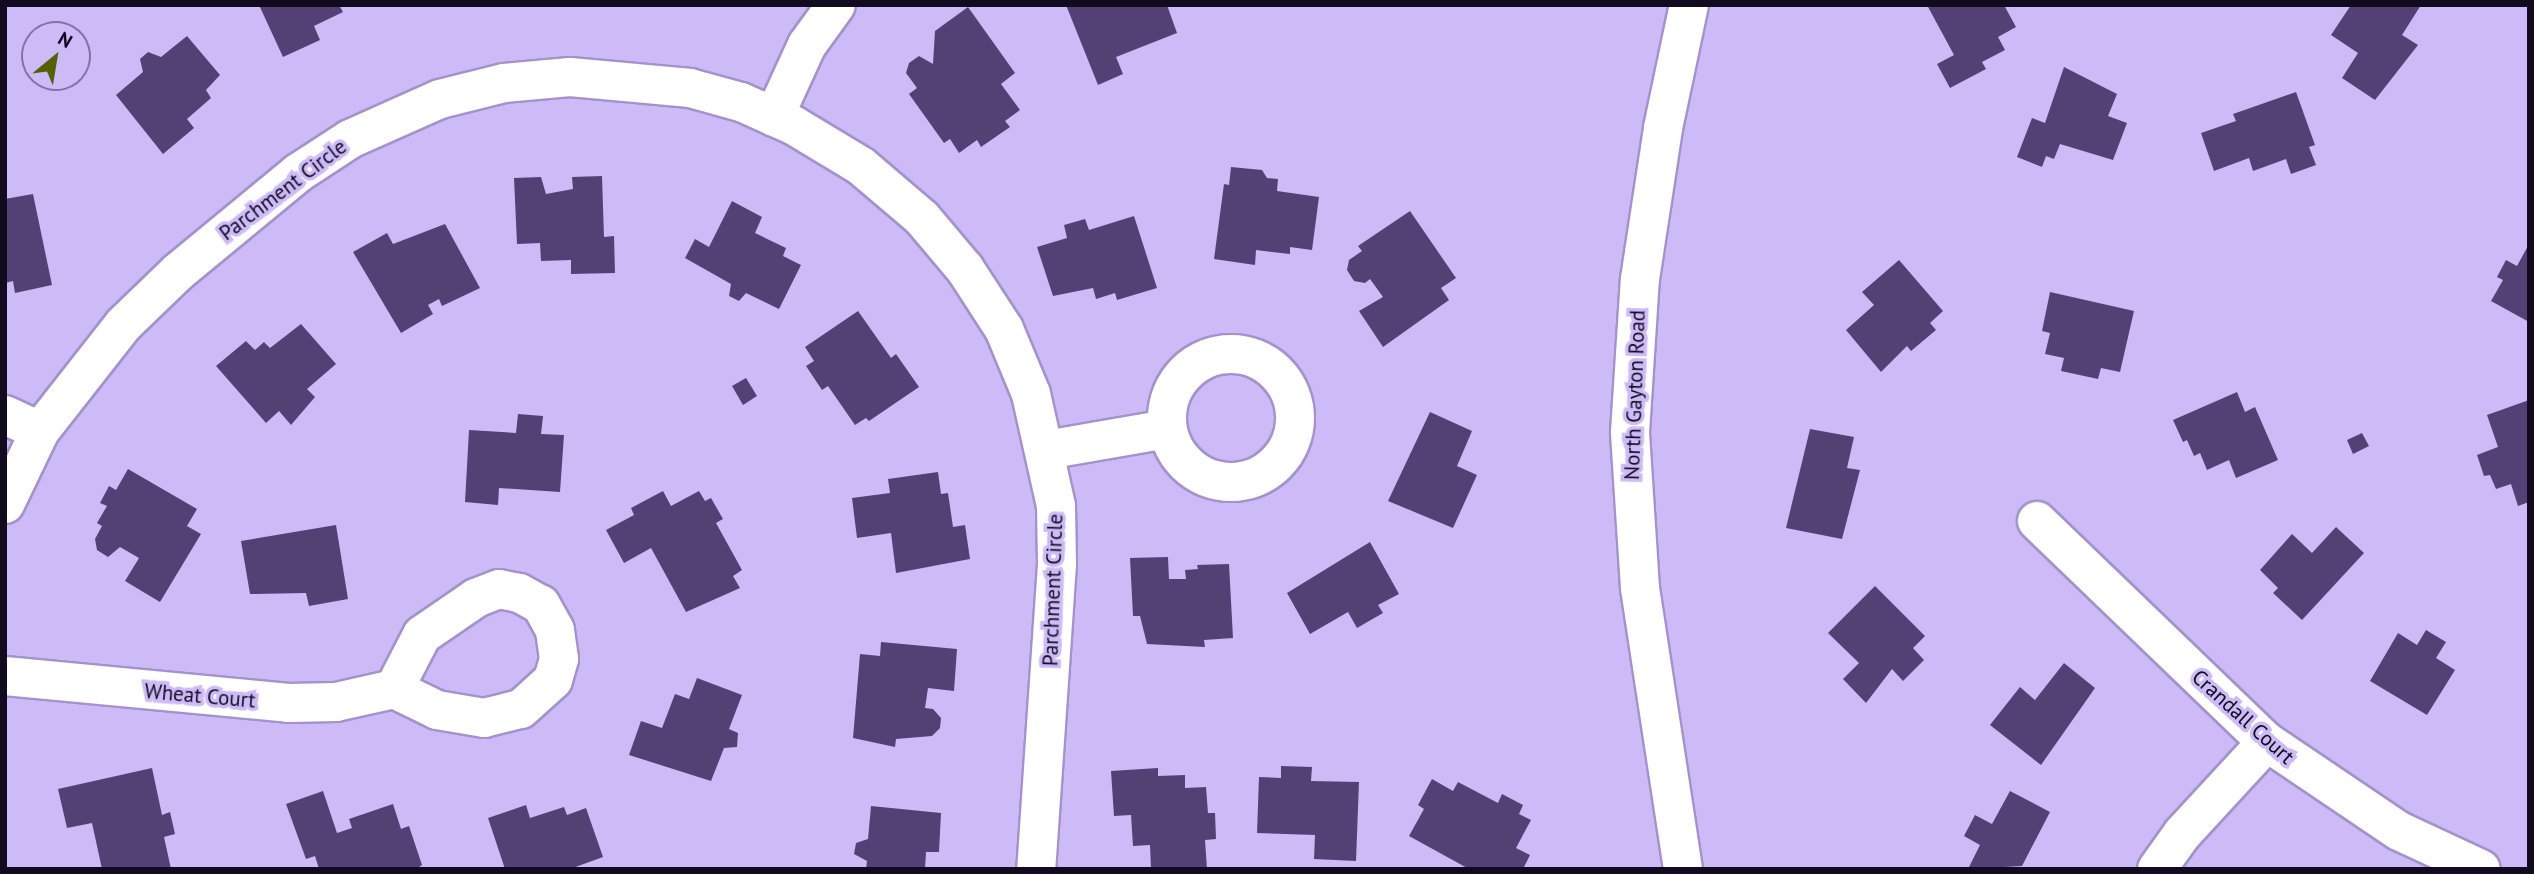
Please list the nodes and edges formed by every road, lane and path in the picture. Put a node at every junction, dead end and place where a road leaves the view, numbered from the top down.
1 (835, 5) edge
2 (1689, 5) edge
3 (774, 117) junction
4 (5, 415) edge
5 (1167, 429) dead end
6 (40, 431) junction
7 (1045, 450) junction
8 (5, 504) edge
9 (2037, 521) dead end
10 (5, 676) edge
11 (394, 689) dead end
12 (2267, 743) junction
13 (1036, 869) edge
14 (1683, 869) edge
15 (2157, 869) edge
16 (2481, 869) edge

1 - 3 street
2 - 14 street, North Gayton Road
3 - 6 street, Parchment Circle
3 - 7 street, Parchment Circle
4 - 6 street
5 - 7 street
6 - 8 street, Parchment Circle
7 - 13 street, Parchment Circle
9 - 12 street, Crandall Court
10 - 11 street, Wheat Court
12 - 15 street
12 - 16 street, Crandall Court

